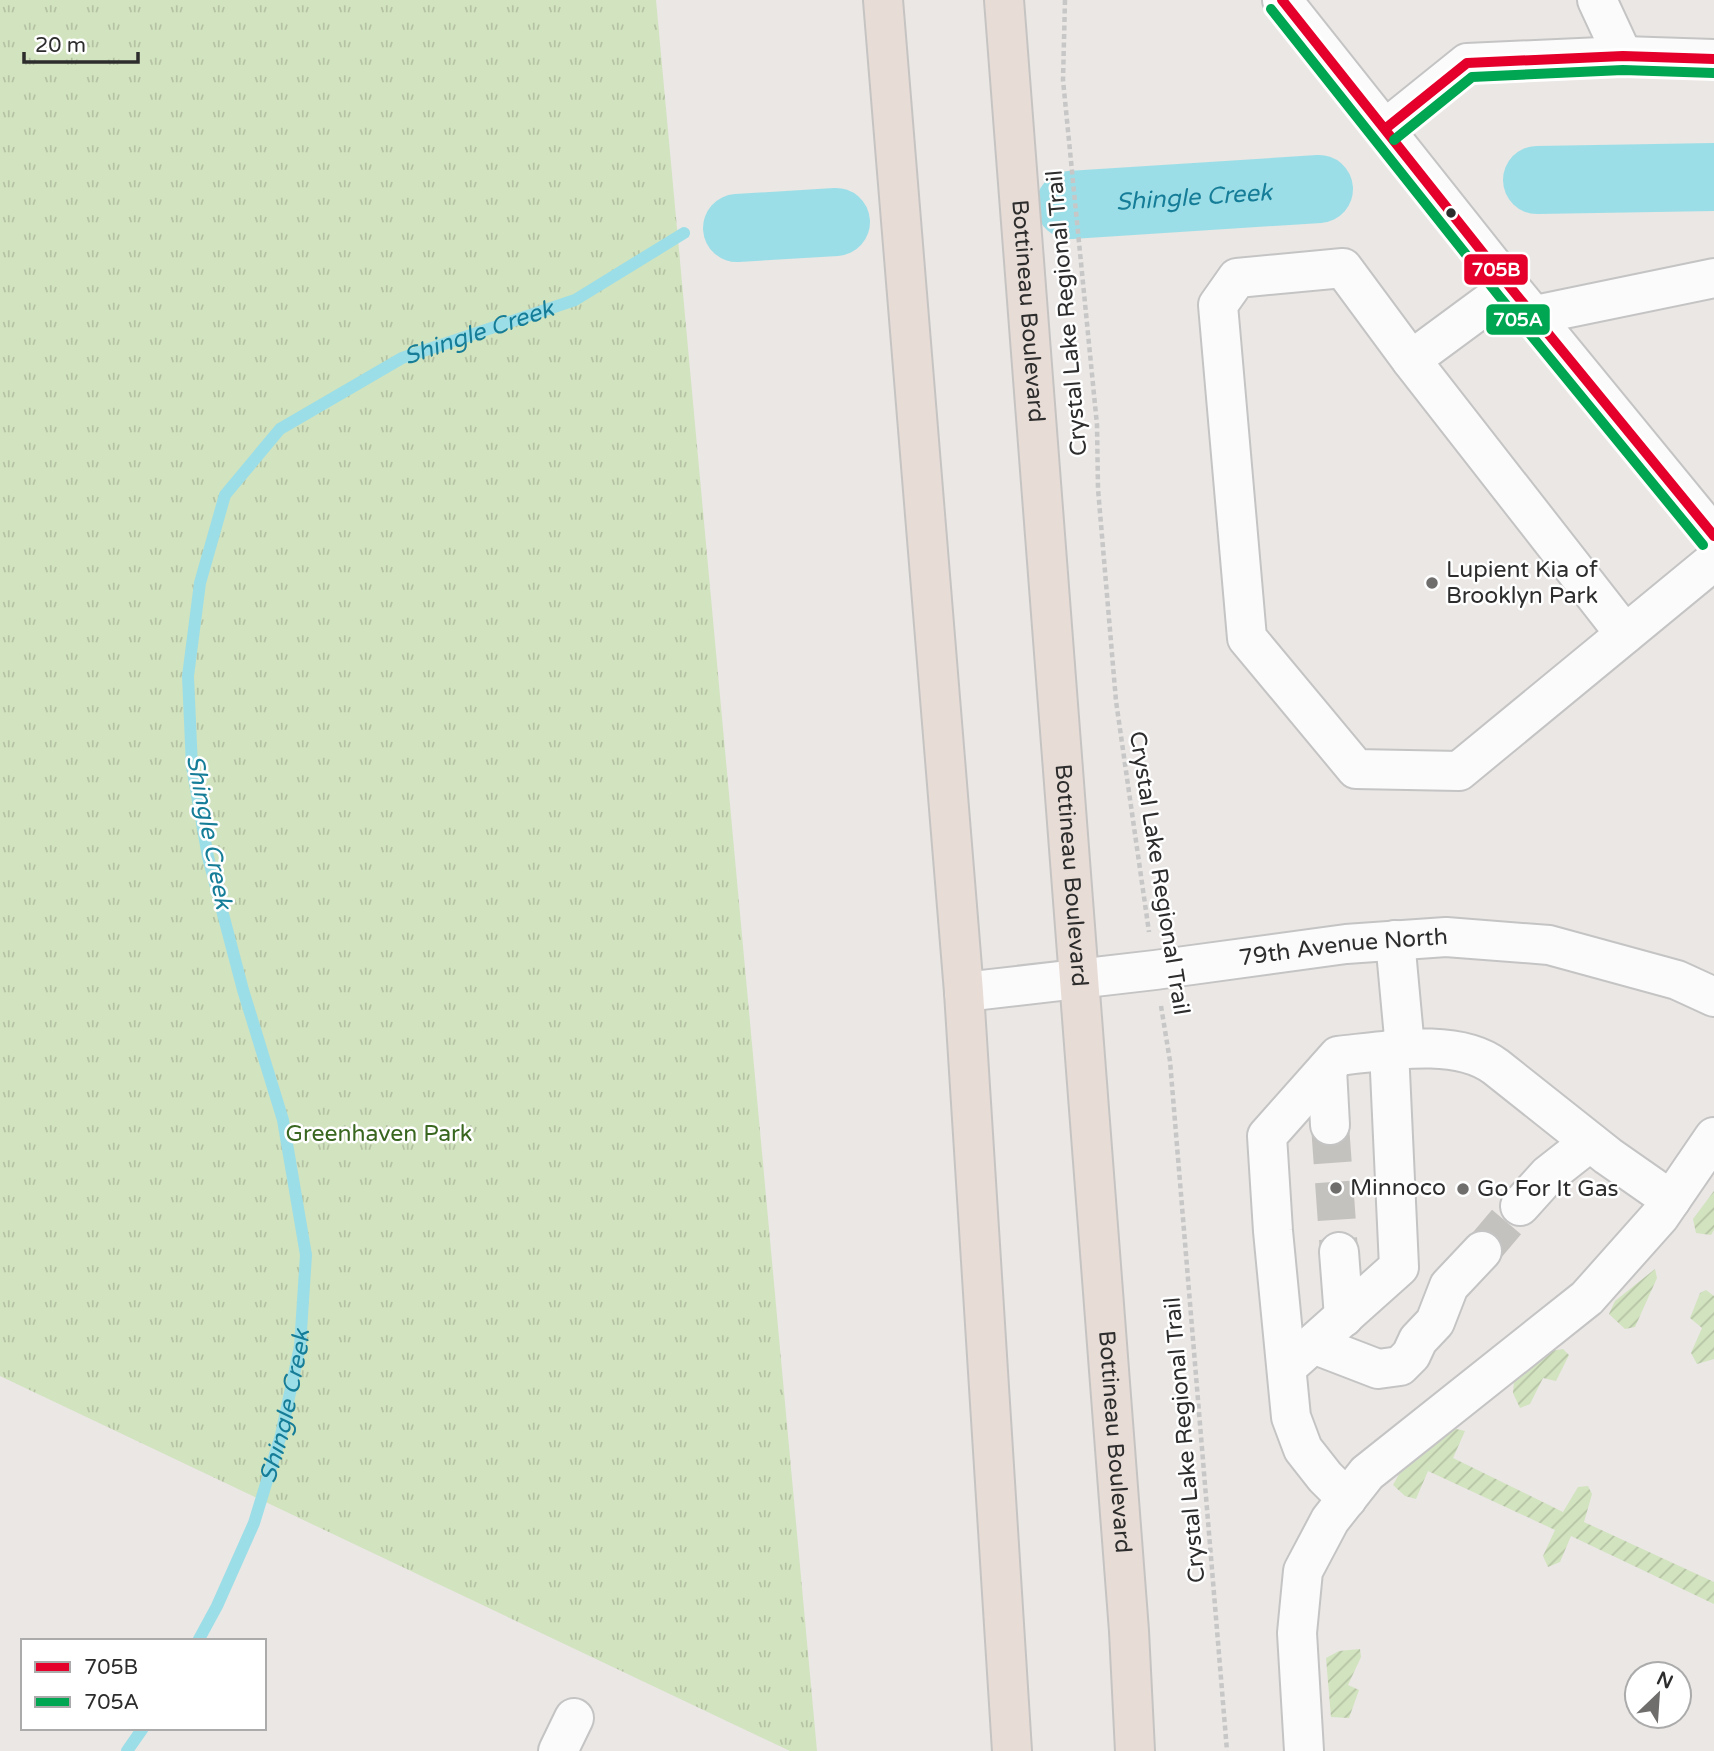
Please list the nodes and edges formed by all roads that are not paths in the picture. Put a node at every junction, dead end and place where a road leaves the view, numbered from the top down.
1 (883, 0) edge
2 (1004, 0) edge
3 (1282, 0) edge
4 (1597, 0) edge
5 (1623, 56) junction
6 (1714, 59) edge
7 (1385, 129) junction
8 (1711, 284) edge
9 (1510, 287) junction
10 (1535, 315) junction
11 (1411, 360) junction
12 (1714, 536) edge
13 (1714, 561) edge
14 (1625, 634) junction
15 (1395, 940) junction
16 (1080, 979) junction
17 (964, 992) junction
18 (1714, 997) edge
19 (1397, 1049) junction
20 (1327, 1069) junction
21 (1330, 1125) tunnel mouth
22 (1714, 1137) edge
23 (1590, 1143) junction
24 (1671, 1200) junction
25 (1520, 1206) tunnel mouth
26 (1482, 1251) tunnel mouth
27 (1339, 1252) tunnel mouth
28 (1344, 1317) junction
29 (1300, 1355) junction
30 (1347, 1499) junction
31 (1012, 1751) edge
32 (1135, 1751) edge
33 (1304, 1751) edge

1 - 17 highway
2 - 16 highway, Bottineau Boulevard
3 - 7 street
4 - 5 street
5 - 6 street
5 - 7 street
7 - 9 street
8 - 10 street
9 - 10 street
9 - 11 street
10 - 12 street
11 - 14 street
11 - 14 street
13 - 14 street
15 - 16 street, 79th Avenue North
15 - 18 street, 79th Avenue North
15 - 19 street
16 - 17 street, 79th Avenue North
16 - 32 highway, Bottineau Boulevard
17 - 31 highway
19 - 20 street
19 - 23 street
19 - 28 street
20 - 21 street
20 - 29 street
22 - 24 street
23 - 24 street
23 - 25 street
24 - 30 street
26 - 29 street
27 - 28 street
28 - 29 street
29 - 30 street
30 - 33 street

